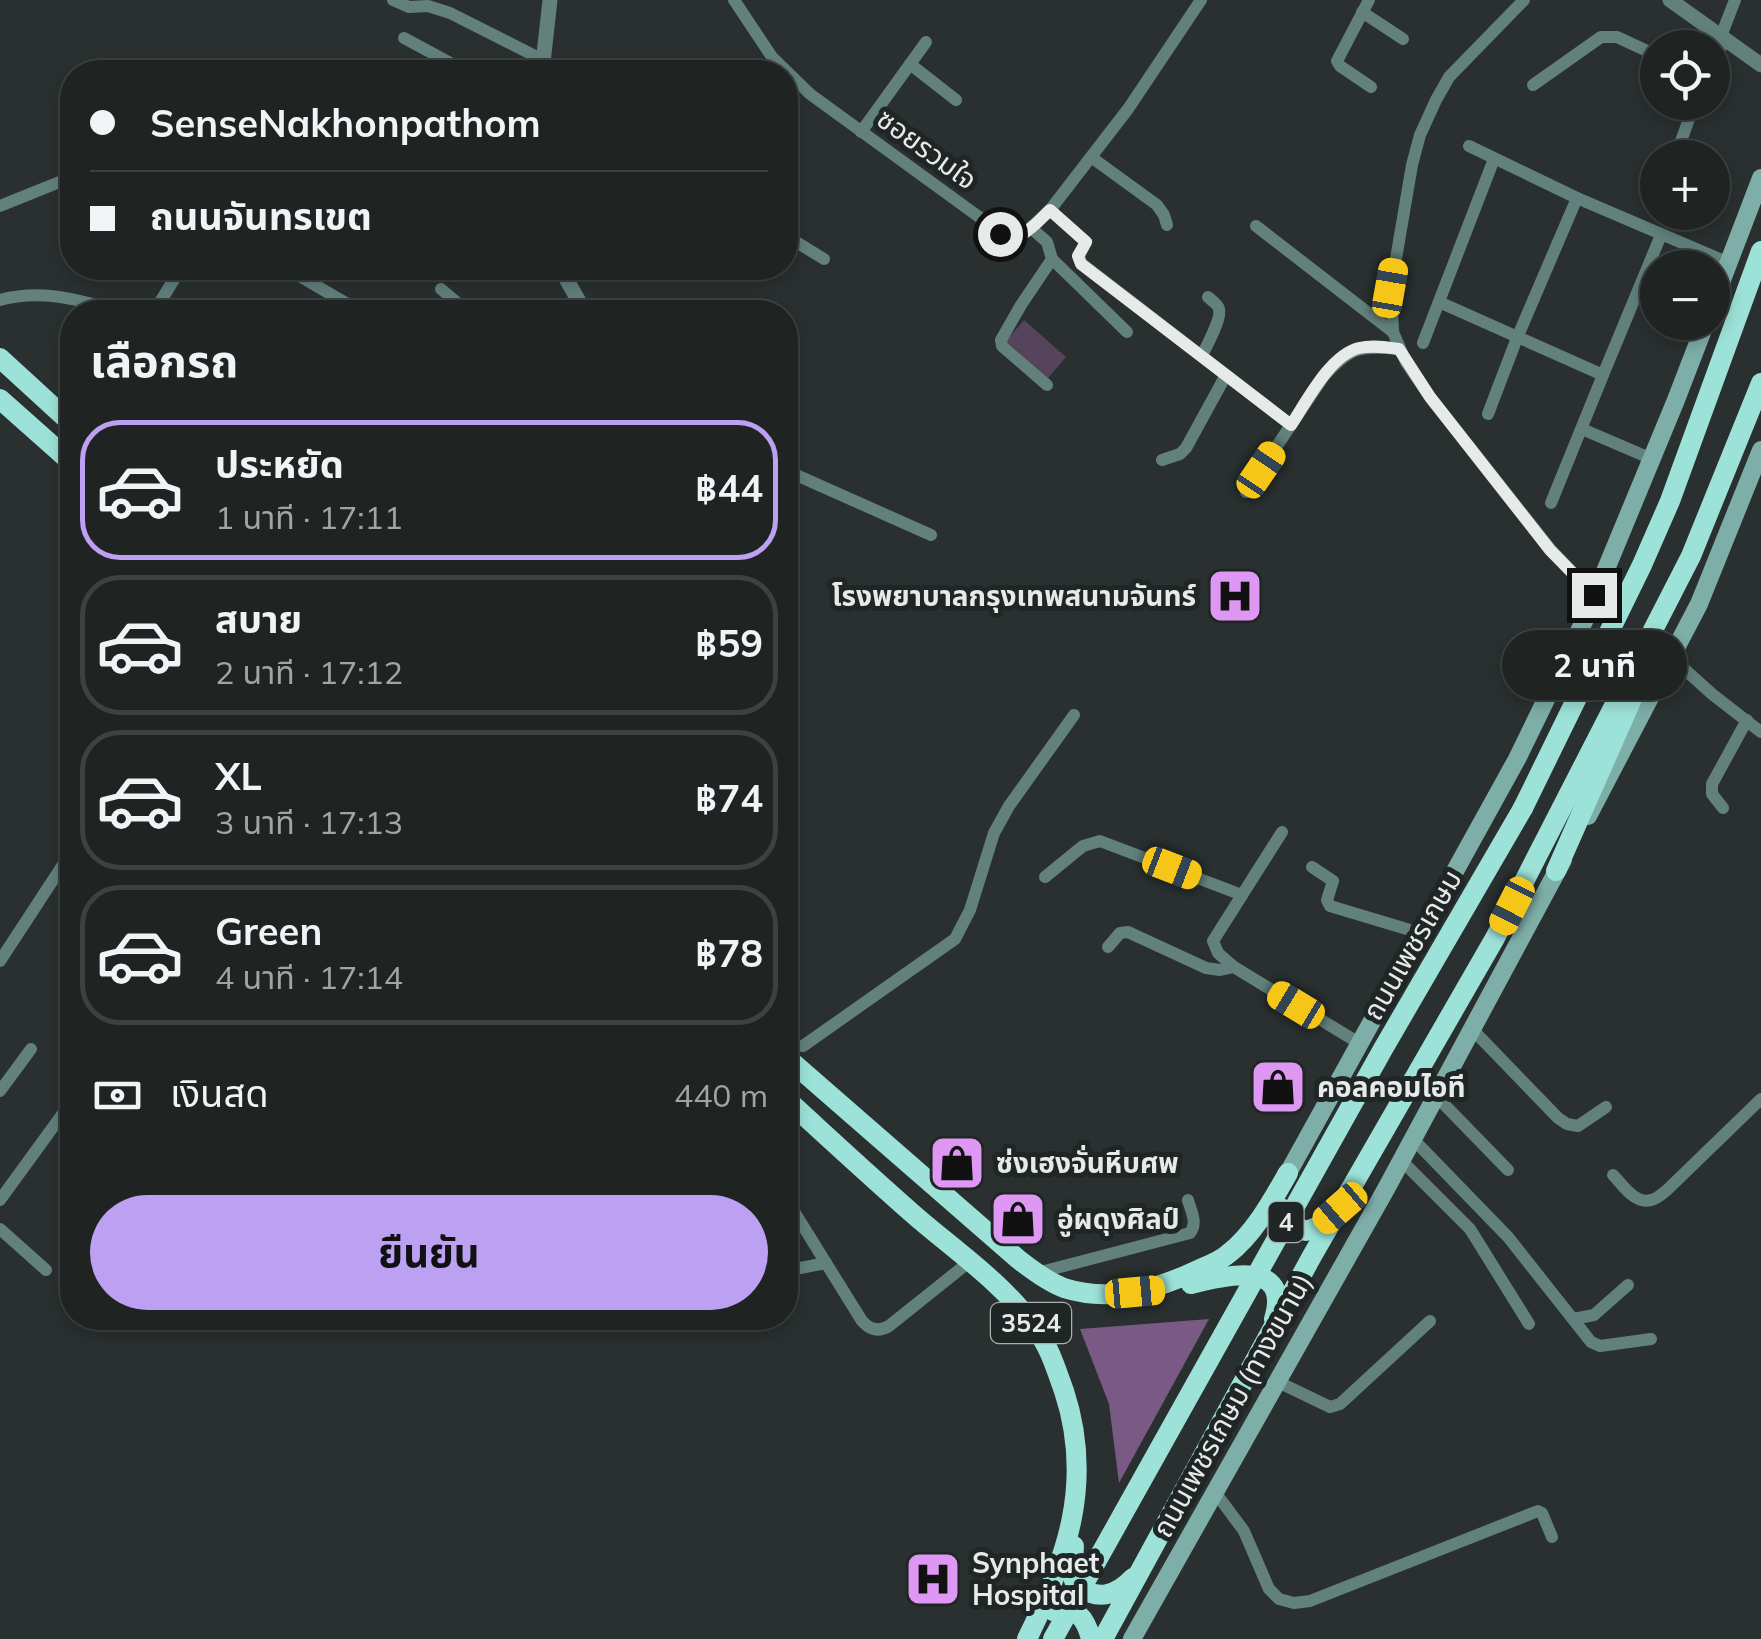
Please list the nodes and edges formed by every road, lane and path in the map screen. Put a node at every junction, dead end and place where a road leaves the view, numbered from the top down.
1 (393, 0) edge
2 (550, 0) edge
3 (734, 0) edge
4 (1200, 0) edge
5 (1524, 0) edge
6 (1670, 0) edge
7 (1735, 0) edge
8 (1366, 6) edge
9 (1712, 30) edge
10 (1726, 30) edge
11 (404, 38) dead end
12 (1404, 39) dead end
13 (926, 42) dead end
14 (1730, 43) edge
15 (1640, 48) edge
16 (445, 60) edge
17 (532, 60) edge
18 (543, 60) edge
19 (775, 60) edge
20 (910, 64) junction
21 (1761, 65) edge
22 (798, 84) edge
23 (1533, 85) dead end
24 (1371, 87) dead end
25 (956, 100) dead end
26 (861, 132) junction
27 (1468, 146) dead end
28 (1091, 158) junction
29 (1494, 159) junction
30 (1761, 178) edge
31 (60, 183) edge
32 (1577, 198) junction
33 (0, 206) edge
34 (1050, 210) junction
35 (1167, 225) dead end
36 (1256, 226) dead end
37 (1030, 228) junction
38 (1661, 235) junction
39 (798, 243) edge
40 (1697, 250) edge
41 (1761, 251) edge
42 (824, 259) dead end
43 (1052, 260) junction
44 (1730, 260) edge
45 (306, 280) edge
46 (441, 289) dead end
47 (1208, 296) dead end
48 (0, 300) edge
49 (72, 300) edge
50 (341, 300) edge
51 (452, 300) edge
52 (1440, 302) junction
53 (1127, 332) dead end
54 (1393, 332) junction
55 (1517, 338) junction
56 (1699, 340) edge
57 (1423, 343) dead end
58 (1399, 349) junction
59 (1202, 356) junction
60 (0, 358) edge
61 (1226, 375) junction
62 (1603, 375) junction
63 (1761, 383) edge
64 (1047, 385) dead end
65 (0, 399) edge
66 (60, 413) edge
67 (1488, 414) dead end
68 (1291, 425) junction
69 (1582, 429) junction
70 (1761, 450) edge
71 (60, 452) edge
72 (1652, 459) junction
73 (1162, 460) dead end
74 (798, 476) edge
75 (1246, 492) dead end
76 (1551, 503) dead end
77 (931, 536) dead end
78 (1691, 556) junction
79 (1594, 595) junction
80 (1672, 658) junction
81 (1074, 714) dead end
82 (1746, 720) junction
83 (1761, 732) edge
84 (1722, 808) dead end
85 (1282, 832) dead end
86 (1312, 867) dead end
87 (60, 869) edge
88 (1556, 871) junction
89 (1045, 877) dead end
90 (1242, 894) junction
91 (1420, 933) junction
92 (1108, 947) dead end
93 (0, 961) edge
94 (1234, 967) junction
95 (1472, 1029) junction
96 (1358, 1043) junction
97 (798, 1048) edge
98 (31, 1049) dead end
99 (798, 1055) edge
100 (0, 1091) edge
101 (1436, 1095) junction
102 (1761, 1099) edge
103 (1606, 1107) dead end
104 (798, 1110) edge
105 (60, 1118) edge
106 (1412, 1138) junction
107 (1401, 1160) junction
108 (1508, 1170) dead end
109 (1288, 1173) junction
110 (1613, 1174) dead end
111 (0, 1200) edge
112 (1188, 1200) dead end
113 (1340, 1208) junction
114 (798, 1218) edge
115 (0, 1229) edge
116 (969, 1262) junction
117 (826, 1263) junction
118 (798, 1268) edge
119 (46, 1270) dead end
120 (1036, 1273) junction
121 (1628, 1285) dead end
122 (1135, 1292) junction
123 (1573, 1320) junction
124 (1430, 1322) dead end
125 (1528, 1324) dead end
126 (1652, 1338) dead end
127 (1254, 1364) junction
128 (1278, 1382) junction
129 (1215, 1492) junction
130 (1074, 1510) junction
131 (1552, 1537) dead end
132 (1145, 1560) junction
133 (1028, 1639) edge
134 (1053, 1639) edge
135 (1091, 1639) edge
136 (1103, 1639) edge
137 (1132, 1639) edge

1 - 17 street
2 - 18 street
3 - 19 street, ซอยรวมใจ
4 - 28 street
5 - 54 street
6 - 9 street
7 - 10 street
8 - 12 street
8 - 24 street
11 - 16 street
13 - 20 street
14 - 21 street
15 - 23 street
20 - 25 street
20 - 26 street
22 - 26 street, ซอยรวมใจ
26 - 37 street, ซอยรวมใจ
27 - 29 street
28 - 34 street
28 - 35 street
29 - 32 street
29 - 52 street
30 - 44 main road
31 - 33 street
32 - 38 street
32 - 55 street
34 - 37 street
34 - 59 street
36 - 54 street
37 - 43 street
38 - 40 street
38 - 62 street
39 - 42 street
41 - 134 highway, ถนนเพชรเกษม / 4, bridge
43 - 53 street
43 - 64 street
45 - 50 street
46 - 51 street
47 - 59 street
48 - 49 street
52 - 55 street
52 - 57 street
54 - 58 street
55 - 62 street
55 - 67 street
56 - 72 main road, 4
58 - 68 street
58 - 79 street
59 - 61 street
60 - 66 highway
61 - 68 street
61 - 73 street
62 - 69 street
63 - 78 highway, 4
65 - 71 highway
68 - 75 street
69 - 72 street
69 - 76 street
70 - 80 main road, ถนนเพชรเกษม (ทางขนาน)
72 - 79 main road, 4
74 - 77 street
78 - 88 highway
78 - 113 highway, 4
79 - 91 main road, 4
80 - 82 street
80 - 88 main road, ถนนเพชรเกษม (ทางขนาน)
81 - 97 street
82 - 83 street
82 - 84 street
85 - 90 street
86 - 91 street
87 - 93 street
88 - 95 main road, ถนนเพชรเกษม (ทางขนาน)
89 - 90 street
90 - 94 street
91 - 96 main road, 4
92 - 94 street
94 - 96 street
95 - 101 main road, ถนนเพชรเกษม (ทางขนาน)
95 - 103 street
96 - 109 main road, 4
98 - 100 street
99 - 120 highway, 3524
101 - 106 main road, ถนนเพชรเกษม (ทางขนาน)
101 - 108 street
102 - 110 street
104 - 116 highway, 3524
105 - 111 street
106 - 107 main road, ถนนเพชรเกษม (ทางขนาน)
106 - 123 street
107 - 125 street
107 - 128 main road, ถนนเพชรเกษม (ทางขนาน)
109 - 113 highway
109 - 122 highway, 3524
112 - 120 street
113 - 127 highway, 4
114 - 117 street
115 - 119 street
116 - 117 street
116 - 130 highway, 3524
117 - 118 street
120 - 122 highway, 3524
121 - 123 street
122 - 127 highway
123 - 126 street
124 - 128 street
127 - 132 highway, 4
128 - 129 main road, ถนนเพชรเกษม (ทางขนาน)
129 - 131 street
129 - 137 main road, ถนนเพชรเกษม (ทางขนาน)
130 - 132 highway
130 - 133 highway, 3524
132 - 136 highway, 4
133 - 135 highway

